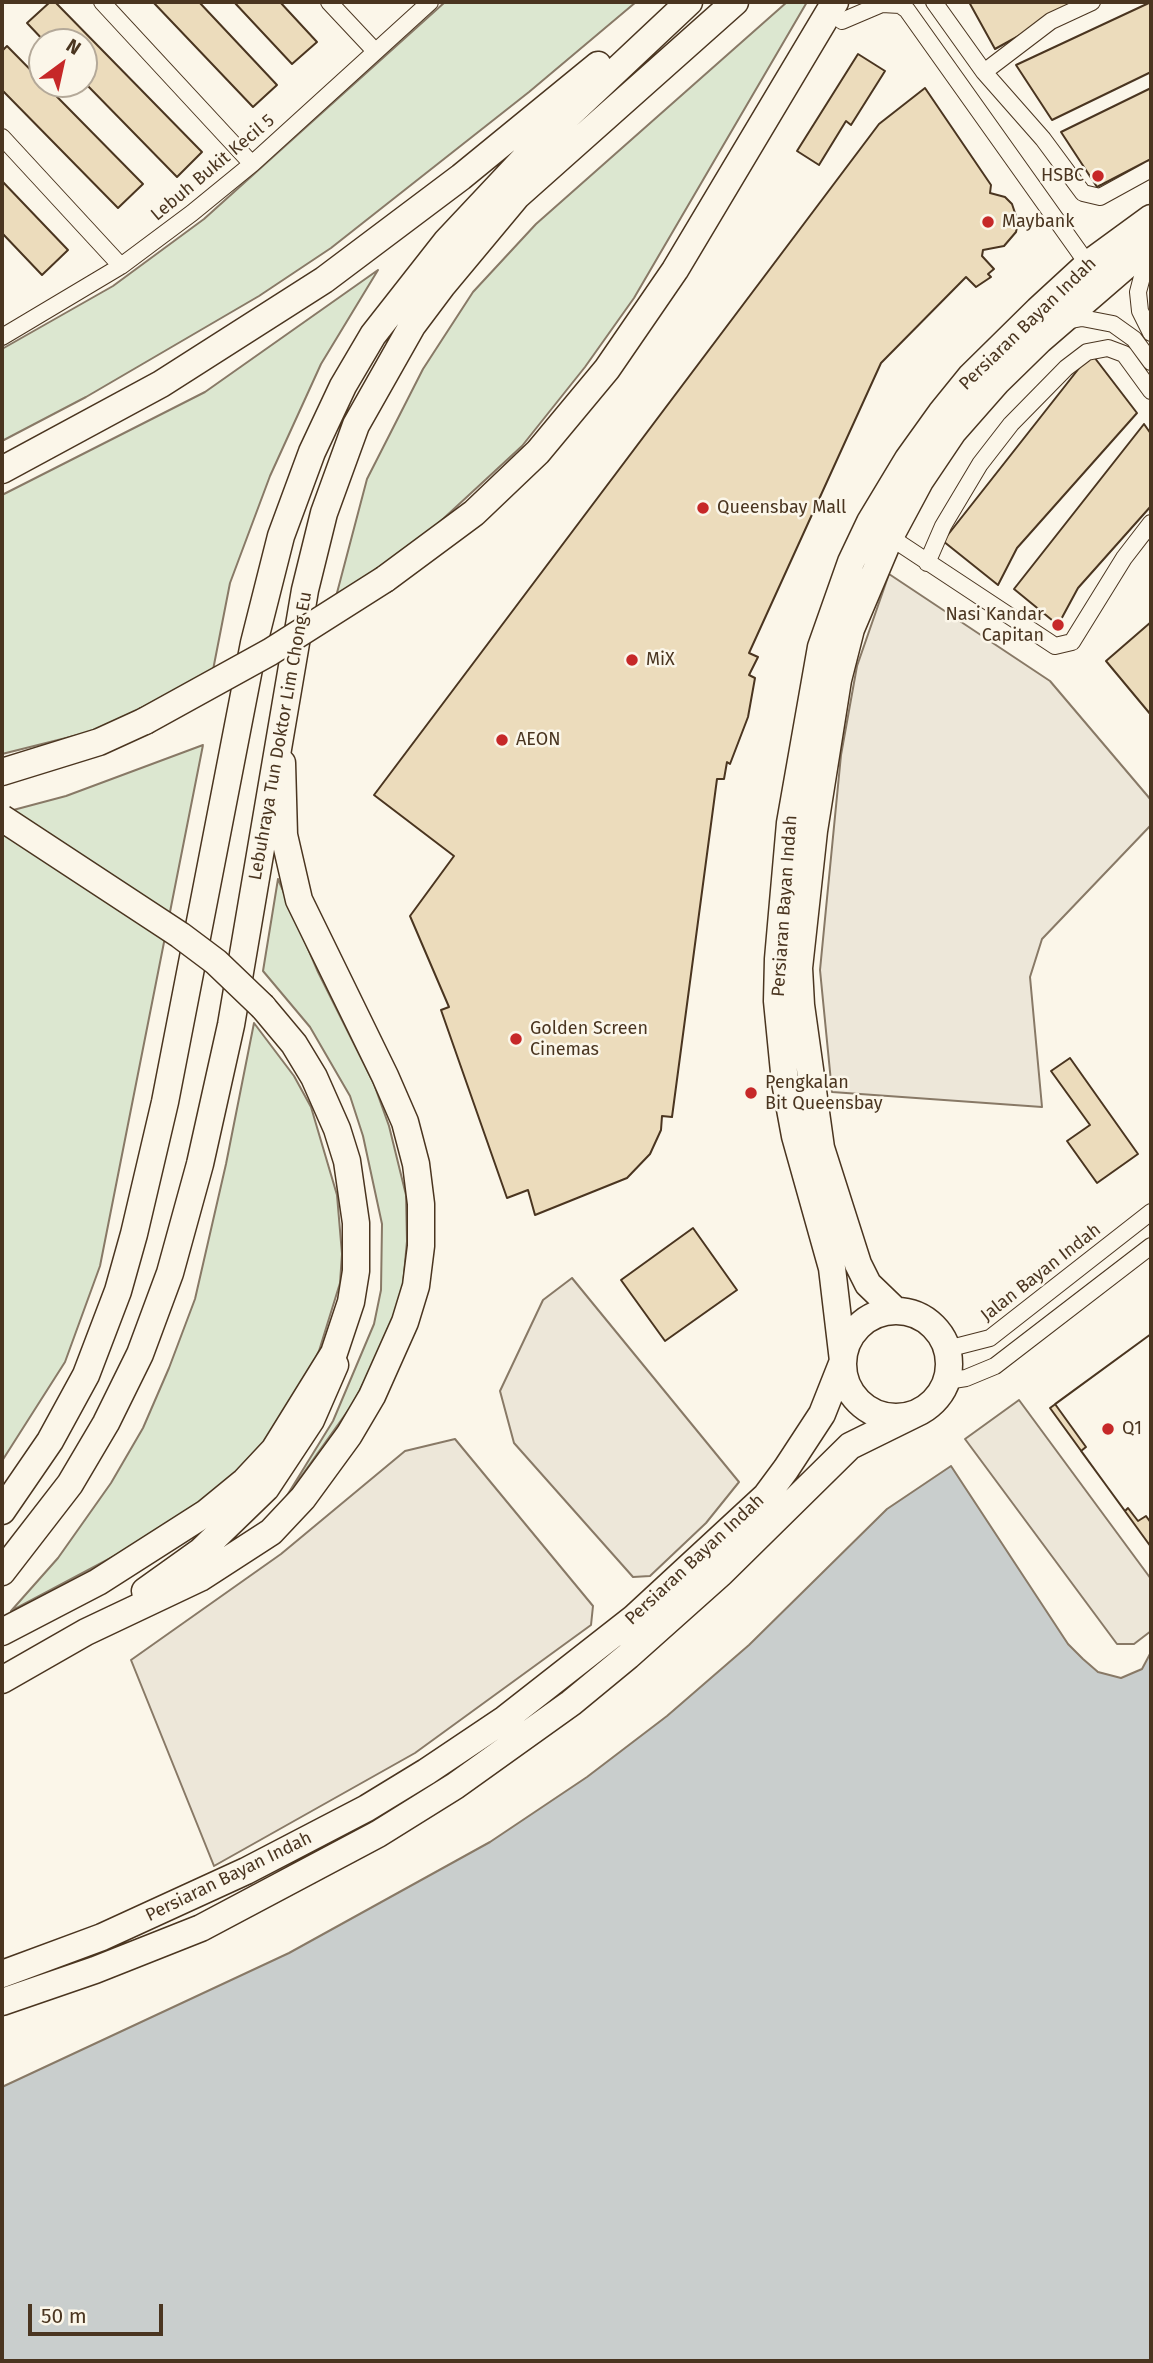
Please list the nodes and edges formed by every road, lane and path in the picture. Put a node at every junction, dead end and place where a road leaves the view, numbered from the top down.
1 (103, 2) edge
2 (329, 2) edge
3 (430, 2) edge
4 (674, 2) edge
5 (689, 2) edge
6 (735, 2) edge
7 (934, 2) edge
8 (1092, 2) edge
9 (902, 3) edge
10 (844, 8) edge
11 (375, 51) junction
12 (984, 72) junction
13 (2, 137) edge
14 (252, 164) junction
15 (1151, 169) edge
16 (1151, 218) edge
17 (1151, 244) edge
18 (121, 266) junction
19 (1096, 274) junction
20 (1059, 323) junction
21 (1151, 334) edge
22 (2, 337) edge
23 (1151, 362) edge
24 (1151, 391) edge
25 (2, 471) edge
26 (1151, 523) edge
27 (890, 537) junction
28 (927, 563) junction
29 (281, 736) junction
30 (2, 772) edge
31 (2, 818) edge
32 (1151, 1212) edge
33 (1151, 1245) edge
34 (351, 1301) junction
35 (896, 1311) junction
36 (947, 1349) junction
37 (843, 1361) junction
38 (947, 1381) junction
39 (921, 1411) junction
40 (2, 1511) edge
41 (2, 1572) edge
42 (2, 1632) edge
43 (86, 1632) junction
44 (2, 1680) edge
45 (2, 1974) edge
46 (2, 2002) edge

1 - 14 street
2 - 11 street
3 - 11 street, Lebuh Bukit Kecil 5
4 - 25 main road
5 - 40 main road
6 - 29 main road, Lebuhraya Tun Doktor Lim Chong Eu
7 - 12 street
8 - 12 street
9 - 10 street
9 - 19 street
10 - 30 main road, bridge
11 - 14 street, Lebuh Bukit Kecil 5
12 - 15 street
13 - 18 street
14 - 18 street, Lebuh Bukit Kecil 5
16 - 19 main road, Persiaran Bayan Indah
17 - 19 main road, Persiaran Bayan Indah
17 - 21 street
18 - 22 street, Lebuh Bukit Kecil 5
19 - 20 main road, Persiaran Bayan Indah
19 - 37 main road, Persiaran Bayan Indah
20 - 23 street
20 - 27 main road, Persiaran Bayan Indah
24 - 28 street
26 - 28 street
27 - 28 street
27 - 35 main road, Persiaran Bayan Indah
29 - 41 main road, Lebuhraya Tun Doktor Lim Chong Eu
29 - 43 main road
31 - 34 main road, bridge
32 - 36 street, Jalan Bayan Indah
33 - 38 street
34 - 42 main road
34 - 43 main road
35 - 36 main road
35 - 37 main road
36 - 38 main road
37 - 39 main road
37 - 45 main road, Persiaran Bayan Indah
38 - 39 main road
39 - 46 main road, Persiaran Bayan Indah
43 - 44 main road

